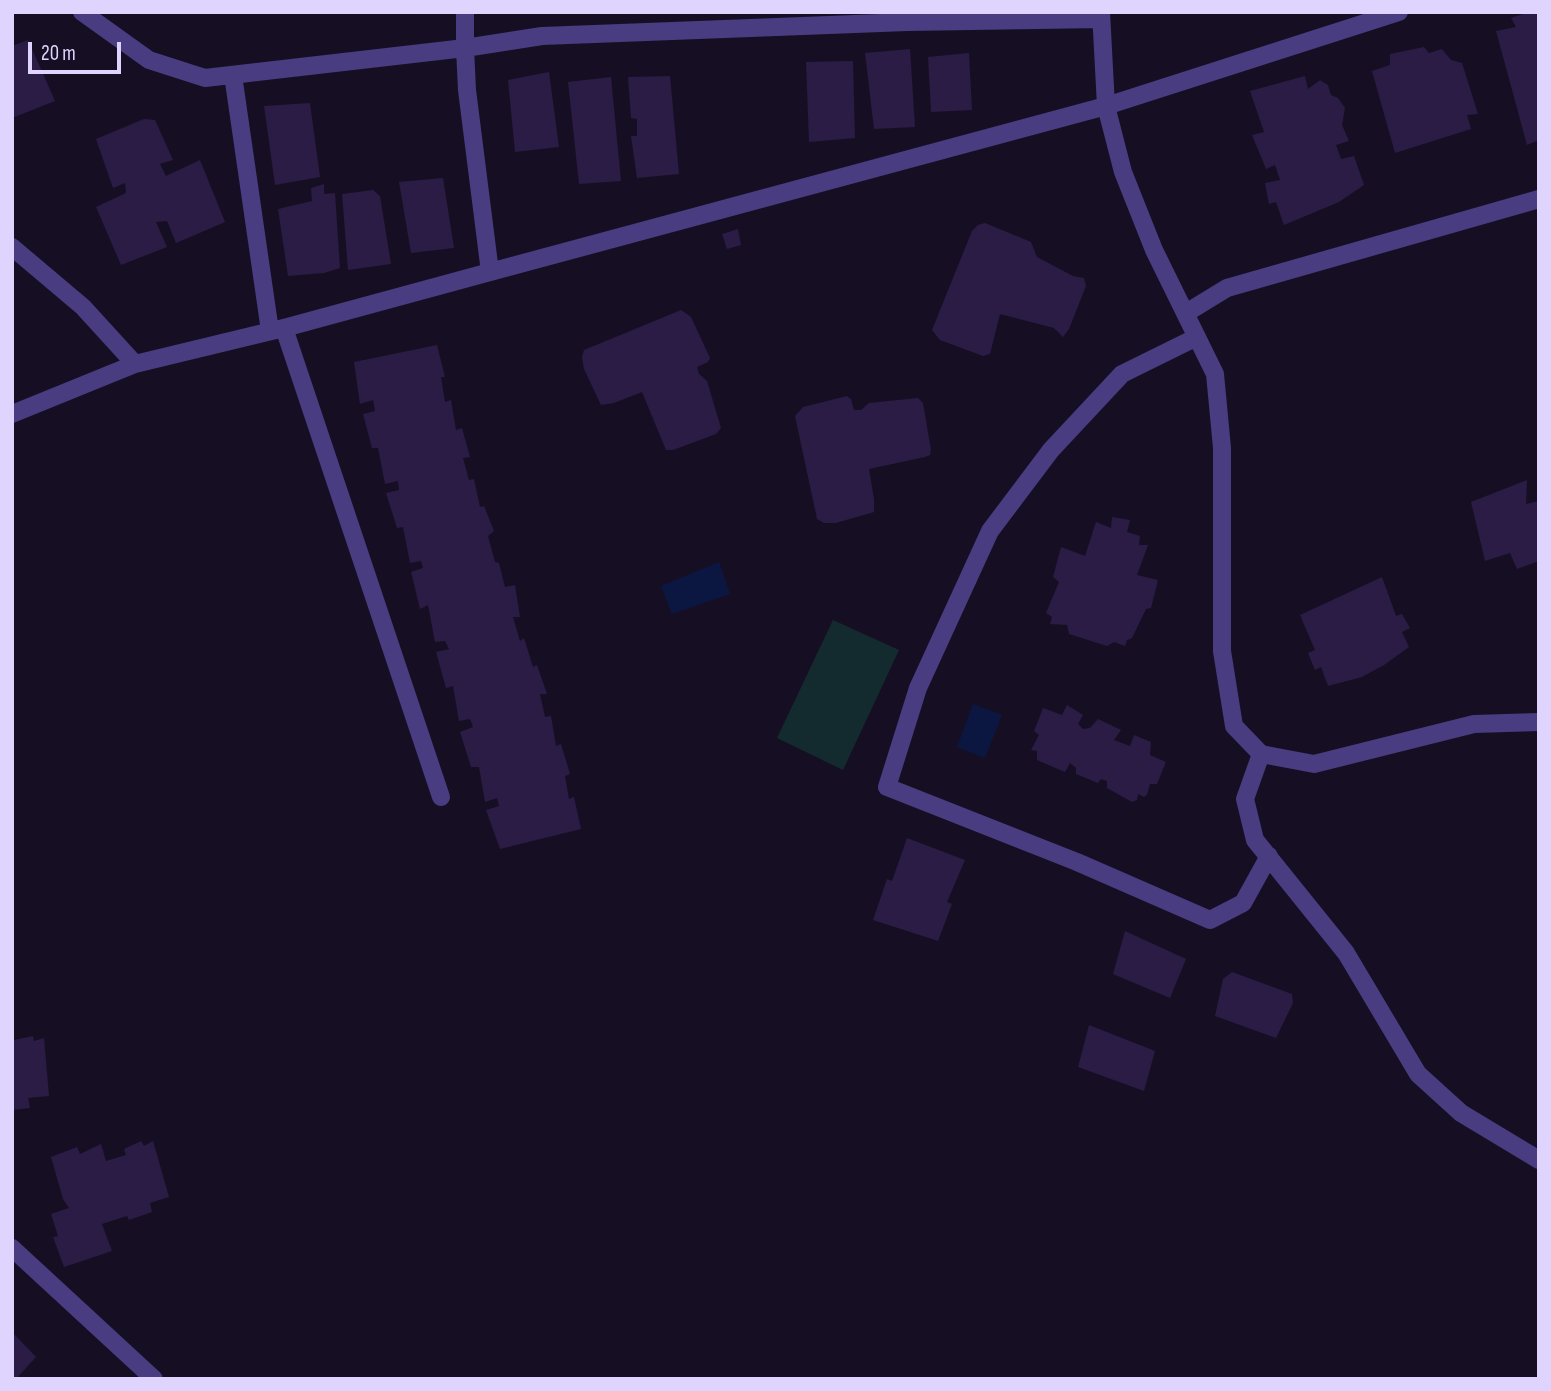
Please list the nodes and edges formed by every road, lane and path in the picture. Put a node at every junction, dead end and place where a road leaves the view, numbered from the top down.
1 (82, 12) edge
2 (465, 12) edge
3 (1399, 12) edge
4 (1101, 16) edge
5 (907, 17) edge
6 (465, 48) junction
7 (233, 75) junction
8 (1106, 106) junction
9 (1539, 199) edge
10 (12, 247) edge
11 (490, 272) junction
12 (1186, 313) junction
13 (277, 329) junction
14 (1197, 337) junction
15 (135, 364) junction
16 (12, 414) edge
17 (1539, 722) edge
18 (1261, 754) junction
19 (441, 797) dead end
20 (1269, 856) junction
21 (1539, 1160) edge
22 (12, 1248) edge
23 (154, 1379) edge

1 - 7 street
2 - 6 street
3 - 8 street
4 - 5 street
4 - 8 street
5 - 6 street
6 - 7 street
6 - 11 street
7 - 13 street
8 - 11 street
8 - 12 street
9 - 12 street
10 - 15 street
11 - 13 street
12 - 14 street
13 - 15 street
13 - 19 street
14 - 18 street
14 - 20 street
15 - 16 street
17 - 18 street
18 - 20 street
20 - 21 street
22 - 23 street

